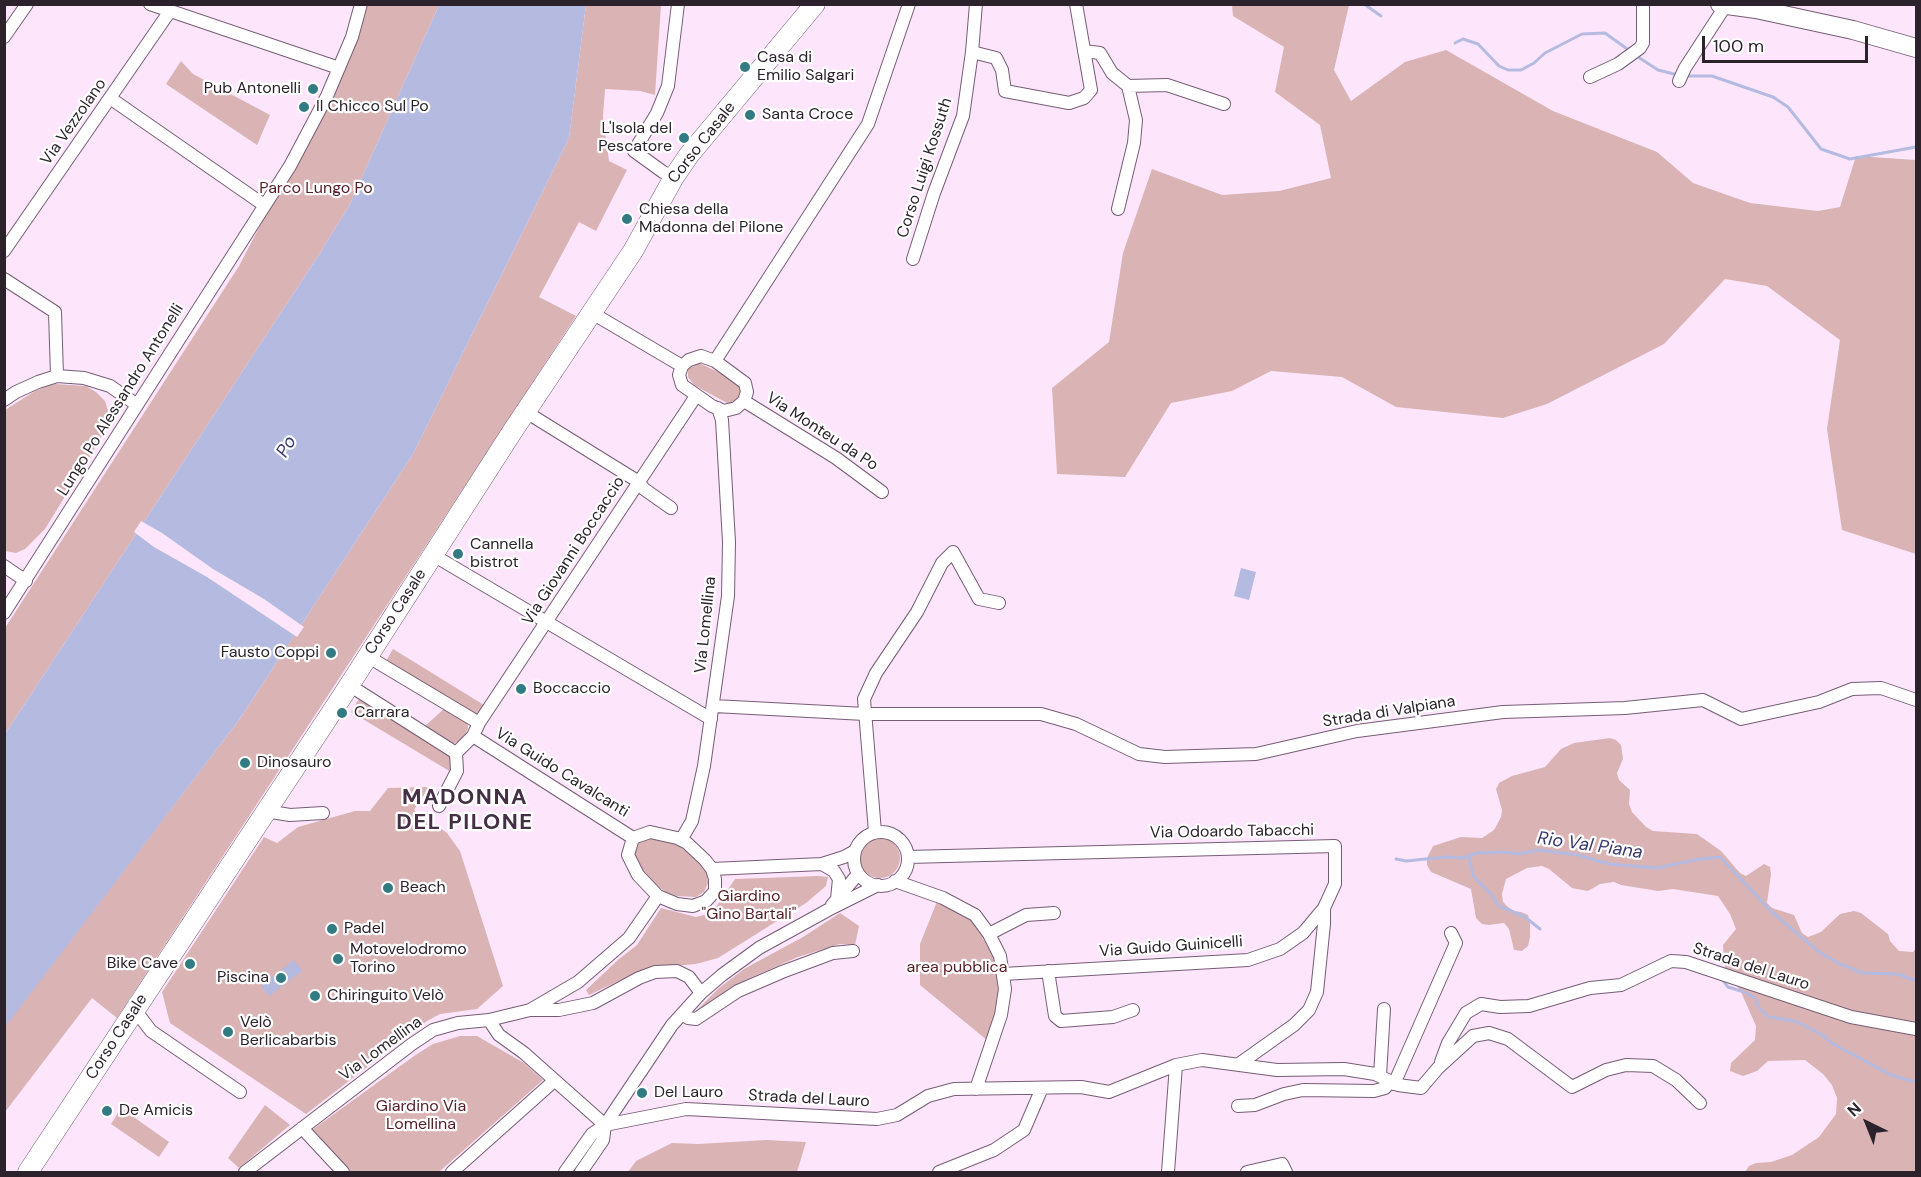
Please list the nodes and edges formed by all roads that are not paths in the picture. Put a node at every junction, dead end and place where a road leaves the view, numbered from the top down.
1 (27, 4) edge
2 (150, 4) edge
3 (361, 4) edge
4 (678, 4) edge
5 (815, 4) edge
6 (909, 4) edge
7 (976, 4) edge
8 (1076, 4) edge
9 (1643, 4) edge
10 (1720, 4) edge
11 (1726, 5) edge
12 (170, 11) junction
13 (4, 37) edge
14 (1917, 48) edge
15 (1084, 51) junction
16 (972, 52) junction
17 (339, 68) junction
18 (1590, 77) dead end
19 (1679, 81) dead end
20 (1128, 86) junction
21 (110, 98) junction
22 (1224, 104) dead end
23 (674, 177) junction
24 (264, 205) junction
25 (1118, 209) dead end
26 (4, 251) edge
27 (913, 259) dead end
28 (4, 279) edge
29 (592, 313) junction
30 (715, 361) junction
31 (682, 366) junction
32 (57, 376) junction
33 (696, 396) junction
34 (4, 400) edge
35 (744, 401) junction
36 (137, 405) junction
37 (718, 408) junction
38 (526, 412) junction
39 (639, 483) junction
40 (882, 492) dead end
41 (671, 508) dead end
42 (433, 555) junction
43 (4, 567) edge
44 (26, 580) junction
45 (999, 603) dead end
46 (4, 613) edge
47 (547, 624) junction
48 (367, 656) junction
49 (349, 685) junction
50 (1917, 700) edge
51 (712, 712) junction
52 (865, 714) junction
53 (479, 723) junction
54 (472, 736) junction
55 (456, 753) junction
56 (439, 806) dead end
57 (265, 811) junction
58 (323, 813) dead end
59 (875, 832) junction
60 (633, 838) junction
61 (681, 840) junction
62 (855, 851) junction
63 (908, 857) junction
64 (826, 863) junction
65 (712, 869) junction
66 (856, 870) junction
67 (895, 881) junction
68 (878, 885) junction
69 (658, 896) junction
70 (837, 900) junction
71 (1324, 908) junction
72 (828, 910) junction
73 (1053, 913) dead end
74 (1451, 933) dead end
75 (989, 934) junction
76 (853, 951) dead end
77 (1048, 971) junction
78 (1003, 974) junction
79 (701, 993) junction
80 (1384, 1009) dead end
81 (135, 1010) junction
82 (530, 1010) junction
83 (1133, 1010) dead end
84 (682, 1014) junction
85 (489, 1020) junction
86 (1917, 1029) edge
87 (1239, 1064) junction
88 (1176, 1065) junction
89 (1438, 1068) junction
90 (554, 1081) junction
91 (1388, 1081) junction
92 (1042, 1088) junction
93 (976, 1089) junction
94 (240, 1092) dead end
95 (1700, 1103) dead end
96 (1238, 1106) dead end
97 (605, 1125) junction
98 (302, 1128) junction
99 (28, 1173) edge
100 (246, 1173) edge
101 (343, 1173) edge
102 (452, 1173) edge
103 (565, 1173) edge
104 (581, 1173) edge
105 (939, 1173) edge
106 (1168, 1173) edge
107 (1247, 1173) edge
108 (1286, 1173) edge

1 - 13 street
2 - 12 street
3 - 17 street, Lungo Po Alessandro Antonelli
4 - 23 street
5 - 23 main road, Corso Casale
6 - 30 street
7 - 16 street, Corso Luigi Kossuth
8 - 15 street
9 - 18 street
10 - 11 main road
11 - 14 main road
11 - 19 street
12 - 17 street
12 - 21 street, Via Vezzolano
15 - 16 street
15 - 20 street
16 - 27 street, Corso Luigi Kossuth
17 - 24 street, Lungo Po Alessandro Antonelli
20 - 22 street
20 - 25 street
21 - 24 street
21 - 26 street, Via Vezzolano
23 - 29 main road, Corso Casale
24 - 36 street, Lungo Po Alessandro Antonelli
28 - 32 street
29 - 31 street
29 - 38 main road, Corso Casale
30 - 31 street
30 - 35 street
31 - 33 street
32 - 34 street
32 - 36 street
33 - 37 street
33 - 39 street, Via Giovanni Boccaccio
35 - 37 street
35 - 40 street, Via Monteu da Po
36 - 44 street, Lungo Po Alessandro Antonelli
37 - 51 street, Via Lomellina
38 - 39 street
38 - 42 main road, Corso Casale
39 - 41 street
39 - 47 street, Via Giovanni Boccaccio
42 - 47 street
42 - 48 main road, Corso Casale
43 - 44 street
44 - 46 street, Lungo Po Alessandro Antonelli
45 - 52 street
47 - 51 street
47 - 53 street, Via Giovanni Boccaccio
48 - 49 main road, Corso Casale
48 - 53 street
49 - 55 street
49 - 57 main road, Corso Casale
50 - 52 street, Strada di Valpiana
51 - 52 street, Strada di Valpiana
51 - 61 street, Via Lomellina
52 - 59 street
53 - 54 street, Via Giovanni Boccaccio
54 - 55 street, Via Giovanni Boccaccio
54 - 60 street, Via Guido Cavalcanti
55 - 56 street
57 - 58 street
57 - 81 main road, Corso Casale
59 - 62 street
59 - 63 street
60 - 61 street
60 - 69 street
61 - 65 street
62 - 64 street
62 - 66 street
63 - 67 street
63 - 71 street, Via Odoardo Tabacchi
64 - 65 street
64 - 66 street
64 - 70 street
65 - 69 street
66 - 68 street
66 - 70 street
67 - 68 street
67 - 75 street
68 - 72 street
69 - 82 street, Via Lomellina
70 - 72 street
71 - 77 street, Via Guido Guinicelli
71 - 87 street, Via Odoardo Tabacchi
72 - 79 street
73 - 75 street
74 - 91 street
75 - 78 street
76 - 84 street
77 - 78 street, Via Guido Guinicelli
77 - 83 street
78 - 93 street
79 - 82 street
79 - 84 street
80 - 91 street
81 - 94 street
81 - 99 main road, Corso Casale
82 - 85 street, Via Lomellina
84 - 97 street
85 - 90 street
85 - 98 street, Via Lomellina
86 - 89 street, Strada del Lauro
87 - 88 street, Strada del Lauro
87 - 91 street, Strada del Lauro
88 - 92 street, Strada del Lauro
88 - 106 street
89 - 91 street, Strada del Lauro
89 - 95 street, Strada del Lauro
90 - 97 street
90 - 102 street
91 - 96 street, Strada del Lauro
92 - 93 street, Strada del Lauro
92 - 105 street
93 - 97 street, Strada del Lauro
97 - 103 street
97 - 104 street
98 - 100 street, Via Lomellina
98 - 101 street
107 - 108 street

